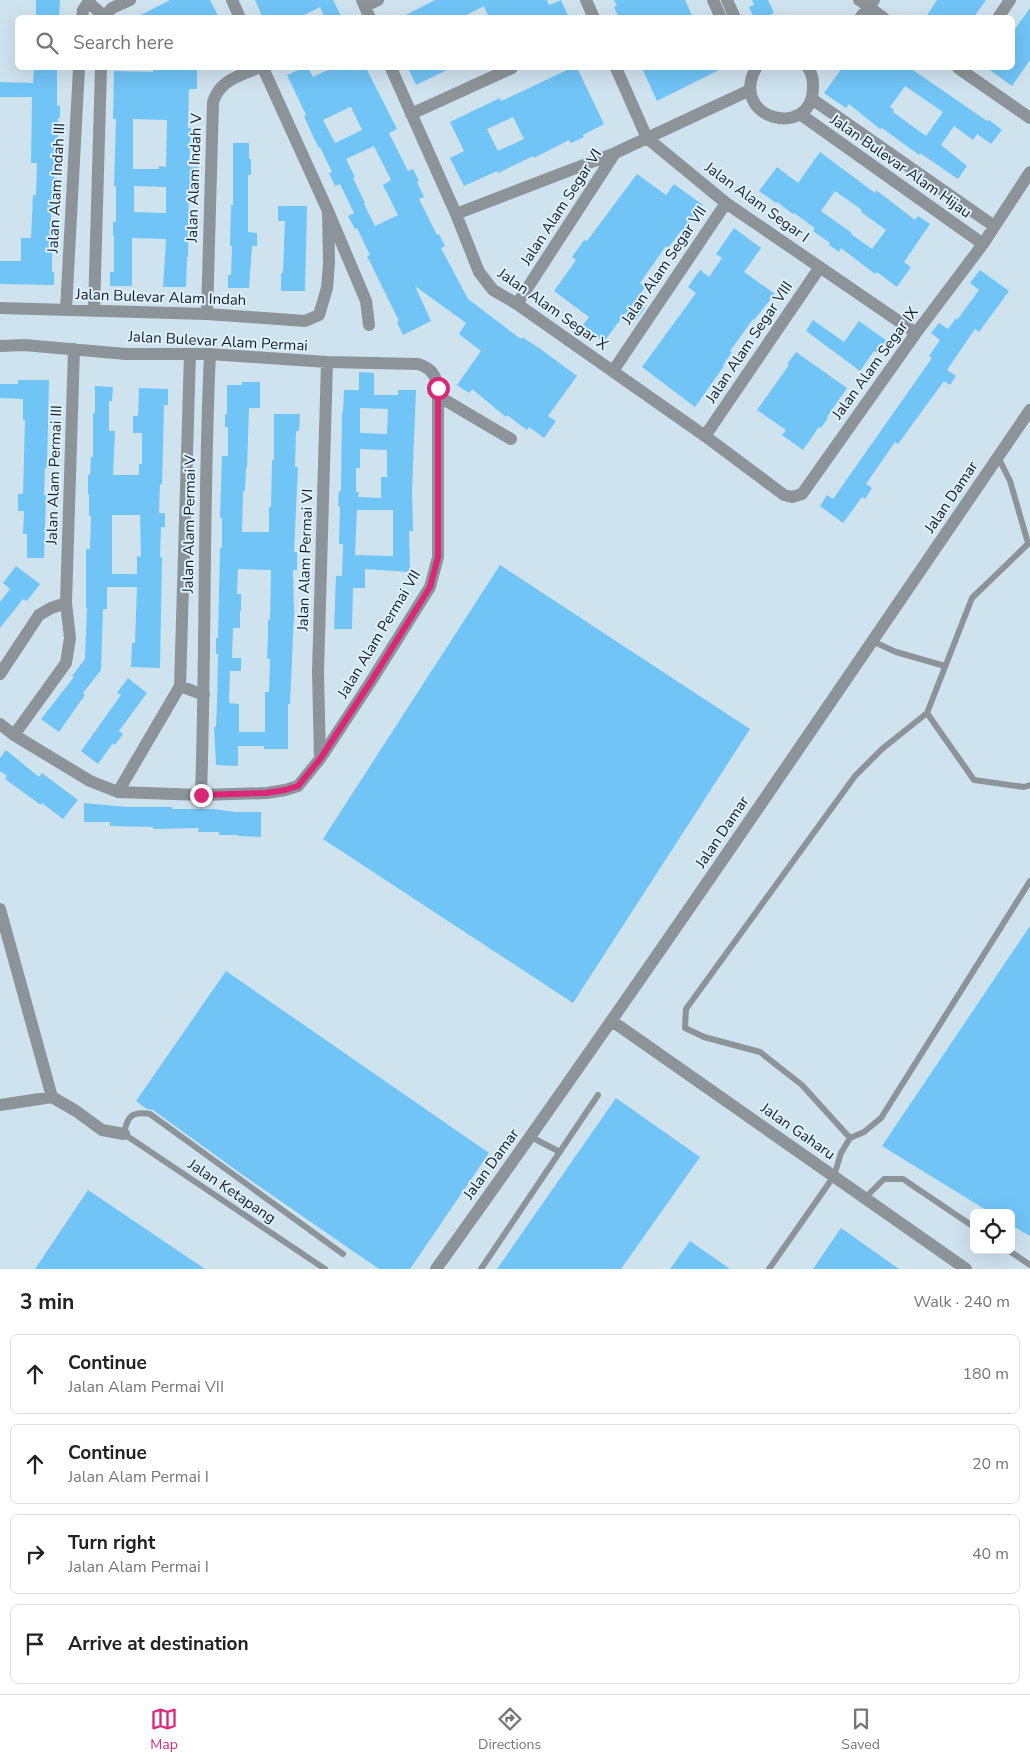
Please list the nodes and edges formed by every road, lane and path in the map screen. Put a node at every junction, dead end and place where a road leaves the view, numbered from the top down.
1 (130, 0) edge
2 (232, 0) edge
3 (378, 0) edge
4 (586, 0) edge
5 (713, 0) edge
6 (727, 0) edge
7 (1010, 0) edge
8 (89, 1) edge
9 (865, 6) edge
10 (366, 8) edge
11 (82, 15) edge
12 (101, 15) edge
13 (105, 15) edge
14 (239, 15) edge
15 (593, 15) edge
16 (720, 15) edge
17 (734, 15) edge
18 (879, 15) edge
19 (1000, 15) edge
20 (79, 70) edge
21 (101, 70) edge
22 (254, 70) edge
23 (264, 70) edge
24 (392, 70) edge
25 (508, 70) edge
26 (617, 70) edge
27 (751, 70) edge
28 (814, 70) edge
29 (964, 70) edge
30 (750, 90) junction
31 (812, 99) junction
32 (411, 114) junction
33 (800, 114) junction
34 (1030, 118) edge
35 (646, 138) junction
36 (615, 153) junction
37 (1030, 172) edge
38 (726, 202) junction
39 (328, 212) junction
40 (456, 214) junction
41 (994, 226) junction
42 (983, 244) junction
43 (820, 267) junction
44 (517, 304) junction
45 (0, 308) edge
46 (66, 310) junction
47 (94, 310) junction
48 (206, 314) junction
49 (369, 325) dead end
50 (916, 333) junction
51 (0, 346) edge
52 (74, 349) junction
53 (190, 354) junction
54 (210, 354) junction
55 (327, 362) junction
56 (613, 371) junction
57 (432, 372) joint
58 (438, 396) junction
59 (1030, 410) edge
60 (705, 436) junction
61 (511, 439) dead end
62 (998, 456) junction
63 (792, 498) joint
64 (1029, 543) edge
65 (66, 603) junction
66 (872, 641) junction
67 (945, 666) junction
68 (0, 674) edge
69 (180, 686) junction
70 (204, 695) junction
71 (928, 713) junction
72 (0, 724) edge
73 (14, 736) junction
74 (320, 759) junction
75 (1030, 785) edge
76 (118, 792) junction
77 (201, 795) junction
78 (1030, 881) edge
79 (0, 909) edge
80 (612, 1021) junction
81 (598, 1096) dead end
82 (52, 1097) junction
83 (0, 1106) edge
84 (124, 1134) junction
85 (531, 1137) junction
86 (850, 1138) junction
87 (560, 1152) junction
88 (834, 1176) junction
89 (864, 1198) junction
90 (970, 1224) edge
91 (343, 1254) dead end
92 (1014, 1254) edge
93 (1030, 1265) edge
94 (325, 1269) edge
95 (436, 1269) edge
96 (481, 1269) edge
97 (769, 1269) edge
98 (966, 1269) edge

1 - 13 street
2 - 14 street
3 - 10 street
4 - 15 street
5 - 16 street
6 - 17 street
7 - 19 street
8 - 11 street
8 - 12 street
9 - 18 street
20 - 46 street, Jalan Alam Indah III
21 - 47 street
22 - 48 street, Jalan Alam Indah V
23 - 39 street
24 - 32 street, Jalan Alam Segar X
25 - 32 street
26 - 35 street, Jalan Alam Segar I
27 - 30 street
28 - 31 street
29 - 34 street
30 - 33 street
30 - 35 street, Jalan Alam Segar VI
31 - 33 street
31 - 41 street, Jalan Bulevar Alam Hijau
32 - 40 street, Jalan Alam Segar X
33 - 42 street, Jalan Bulevar Alam Hijau
35 - 36 street, Jalan Alam Segar VI
35 - 38 street, Jalan Alam Segar I
36 - 40 street, Jalan Alam Segar VI
36 - 44 street, Jalan Alam Segar VI
37 - 41 street, Jalan Alam Segar IX
38 - 43 street, Jalan Alam Segar I
38 - 56 street, Jalan Alam Segar VII
39 - 48 street, Jalan Bulevar Alam Indah
39 - 49 street
40 - 44 street, Jalan Alam Segar X
41 - 42 street, Jalan Alam Segar IX
42 - 50 street, Jalan Alam Segar IX
43 - 50 street, Jalan Alam Segar I
43 - 60 street, Jalan Alam Segar VIII
44 - 56 street, Jalan Alam Segar X
45 - 46 street, Jalan Bulevar Alam Indah
46 - 47 street, Jalan Bulevar Alam Indah
47 - 48 street, Jalan Bulevar Alam Indah
50 - 63 street, Jalan Alam Segar IX
51 - 52 street, Jalan Bulevar Alam Permai
52 - 53 street, Jalan Bulevar Alam Permai
52 - 65 street, Jalan Alam Permai III
53 - 54 street, Jalan Bulevar Alam Permai
53 - 69 street, Jalan Alam Permai V
54 - 55 street, Jalan Bulevar Alam Permai
54 - 70 street, Jalan Alam Permai V
55 - 57 street, Jalan Bulevar Alam Permai
55 - 74 street, Jalan Alam Permai VI
56 - 60 street, Jalan Alam Segar X
57 - 58 street, Jalan Alam Permai VII
58 - 61 street
58 - 74 street, Jalan Alam Permai VII
59 - 62 street, Jalan Damar
60 - 63 street, Jalan Alam Segar X
62 - 64 lane
62 - 66 street, Jalan Damar
64 - 67 lane
65 - 68 street
65 - 73 street, Jalan Alam Permai III
66 - 67 lane
66 - 80 street, Jalan Damar
67 - 71 lane
69 - 70 street
69 - 76 street, Jalan Alam Permai V
70 - 77 street, Jalan Alam Permai V
71 - 75 lane
71 - 86 lane
72 - 73 street, Jalan Alam Permai VII
73 - 76 street, Jalan Alam Permai VII
74 - 77 street, Jalan Alam Permai VII
76 - 77 street, Jalan Alam Permai VII
78 - 86 lane
79 - 82 street
80 - 85 street, Jalan Damar
80 - 88 street, Jalan Gaharu
81 - 87 lane
82 - 83 street
82 - 84 street
84 - 91 lane
84 - 94 lane, Jalan Ketapang
85 - 87 lane
85 - 95 street, Jalan Damar
86 - 88 lane
87 - 96 lane
88 - 89 street, Jalan Gaharu
88 - 97 lane
89 - 90 lane
89 - 98 street, Jalan Gaharu
92 - 93 lane

